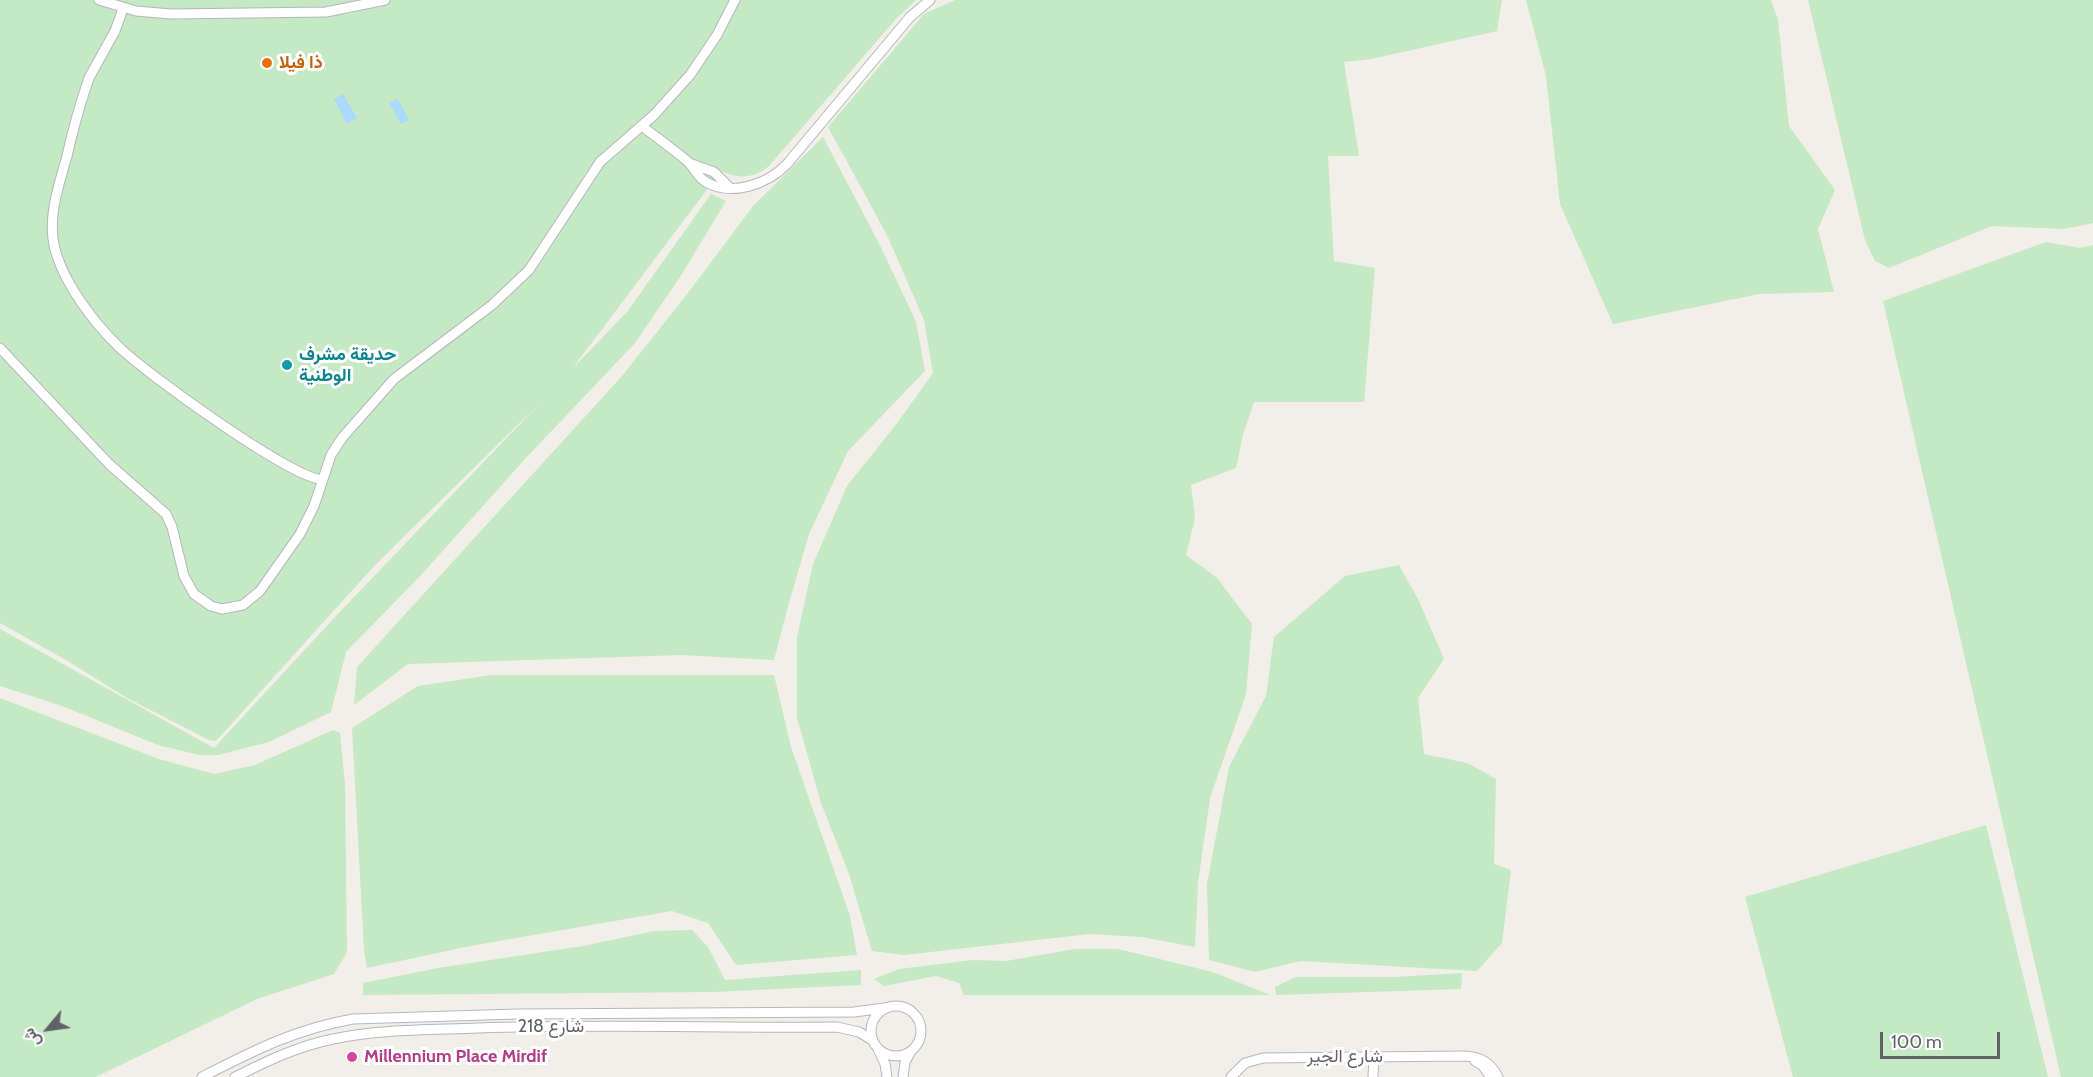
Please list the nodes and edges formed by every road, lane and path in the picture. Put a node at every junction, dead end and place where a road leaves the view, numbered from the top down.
1 (99, 0) edge
2 (385, 0) edge
3 (735, 0) edge
4 (930, 0) edge
5 (123, 9) junction
6 (642, 126) junction
7 (0, 348) edge
8 (324, 479) junction
9 (885, 1008) junction
10 (874, 1044) junction
11 (911, 1051) junction
12 (1465, 1056) junction
13 (1374, 1057) junction
14 (202, 1077) edge
15 (236, 1077) edge
16 (886, 1077) edge
17 (903, 1077) edge
18 (1231, 1077) edge
19 (1373, 1077) edge
20 (1491, 1077) edge
21 (1498, 1077) edge

1 - 5 street
2 - 5 street
3 - 6 street
4 - 6 street
5 - 8 street
6 - 8 street
7 - 8 street
9 - 10 street
9 - 11 street
9 - 14 street
10 - 11 street
10 - 15 street, شارع 218
10 - 16 street
11 - 17 street
12 - 13 street, شارع الجير
12 - 20 street
12 - 21 street, شارع الجير
13 - 18 street, شارع الجير
13 - 19 street

